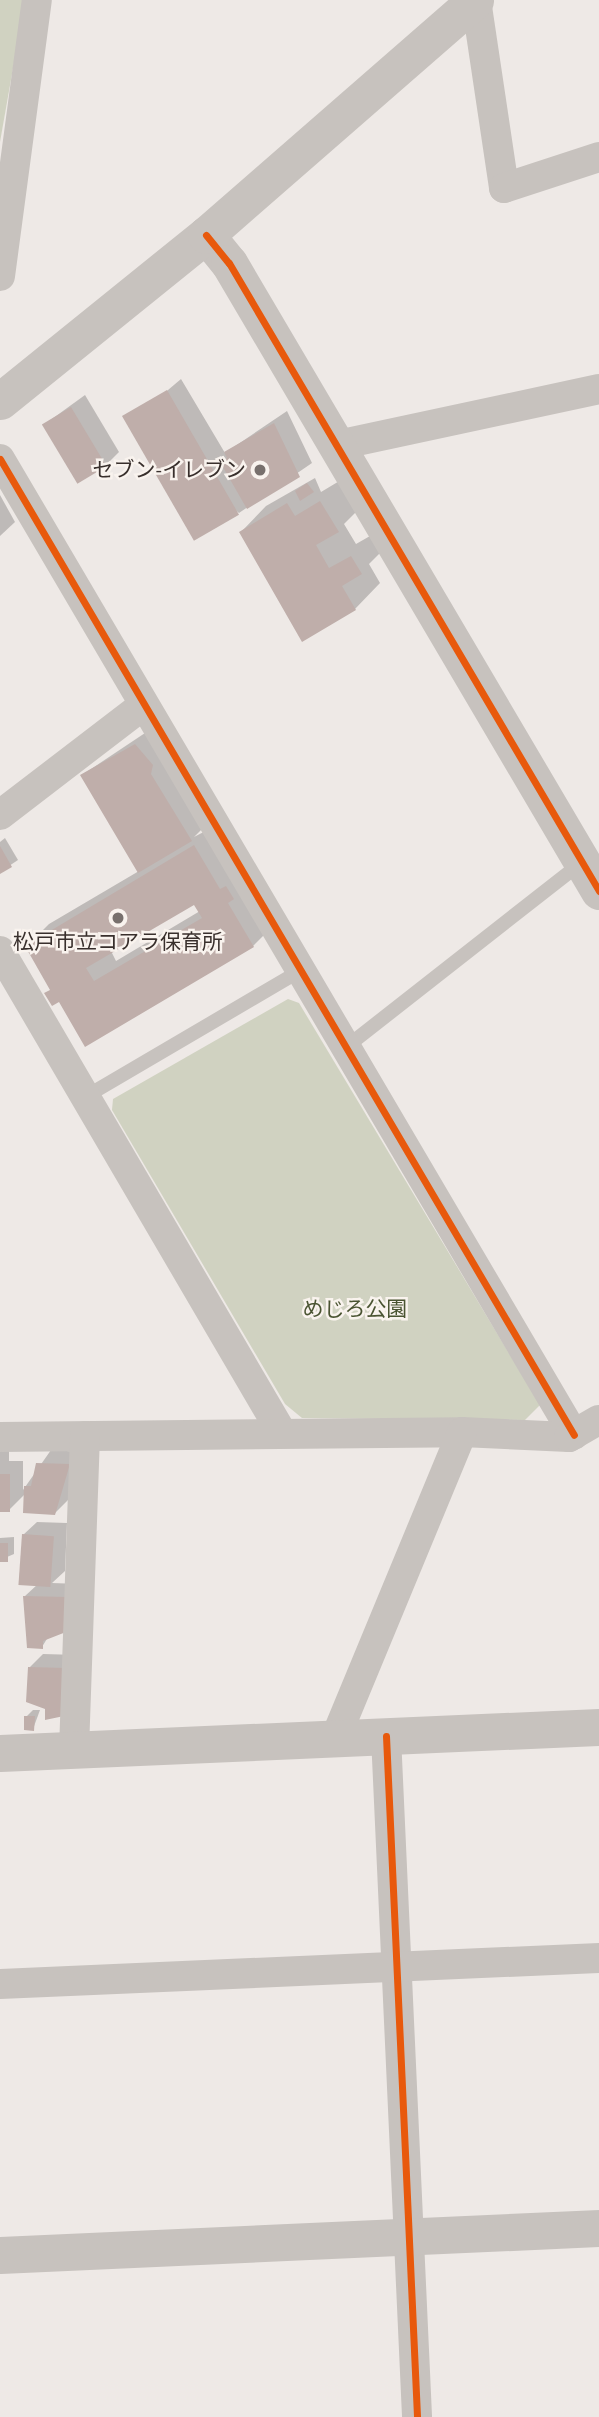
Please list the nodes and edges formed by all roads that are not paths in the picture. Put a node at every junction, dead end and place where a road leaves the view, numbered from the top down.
1 (37, 0) edge
2 (475, 0) edge
3 (599, 157) edge
4 (206, 235) junction
5 (0, 276) edge
6 (599, 389) edge
7 (0, 401) edge
8 (338, 445) junction
9 (0, 459) edge
10 (142, 706) junction
11 (0, 815) edge
12 (591, 876) edge
13 (0, 951) edge
14 (300, 971) junction
15 (345, 1048) junction
16 (85, 1097) junction
17 (587, 1427) edge
18 (462, 1432) junction
19 (282, 1433) junction
20 (85, 1436) junction
21 (0, 1437) edge
22 (599, 1727) edge
23 (386, 1736) junction
24 (335, 1739) junction
25 (74, 1750) junction
26 (0, 1753) edge
27 (599, 1958) edge
28 (397, 1967) junction
29 (0, 1984) edge
30 (599, 2228) edge
31 (410, 2237) junction
32 (0, 2255) edge
33 (417, 2417) edge

1 - 5 street
2 - 3 street
2 - 4 street
4 - 7 street
4 - 8 street
6 - 8 street
8 - 12 street
9 - 10 street
10 - 11 street
10 - 14 street
12 - 15 lane
13 - 16 street
14 - 15 street
14 - 16 lane
15 - 17 street
16 - 19 street
17 - 18 street
18 - 19 street
18 - 24 street
19 - 20 street
20 - 21 street
20 - 25 street
22 - 23 street
23 - 24 street
23 - 28 street
24 - 25 street
25 - 26 street
27 - 28 street
28 - 29 street
28 - 31 street
30 - 31 street
31 - 32 street
31 - 33 street

